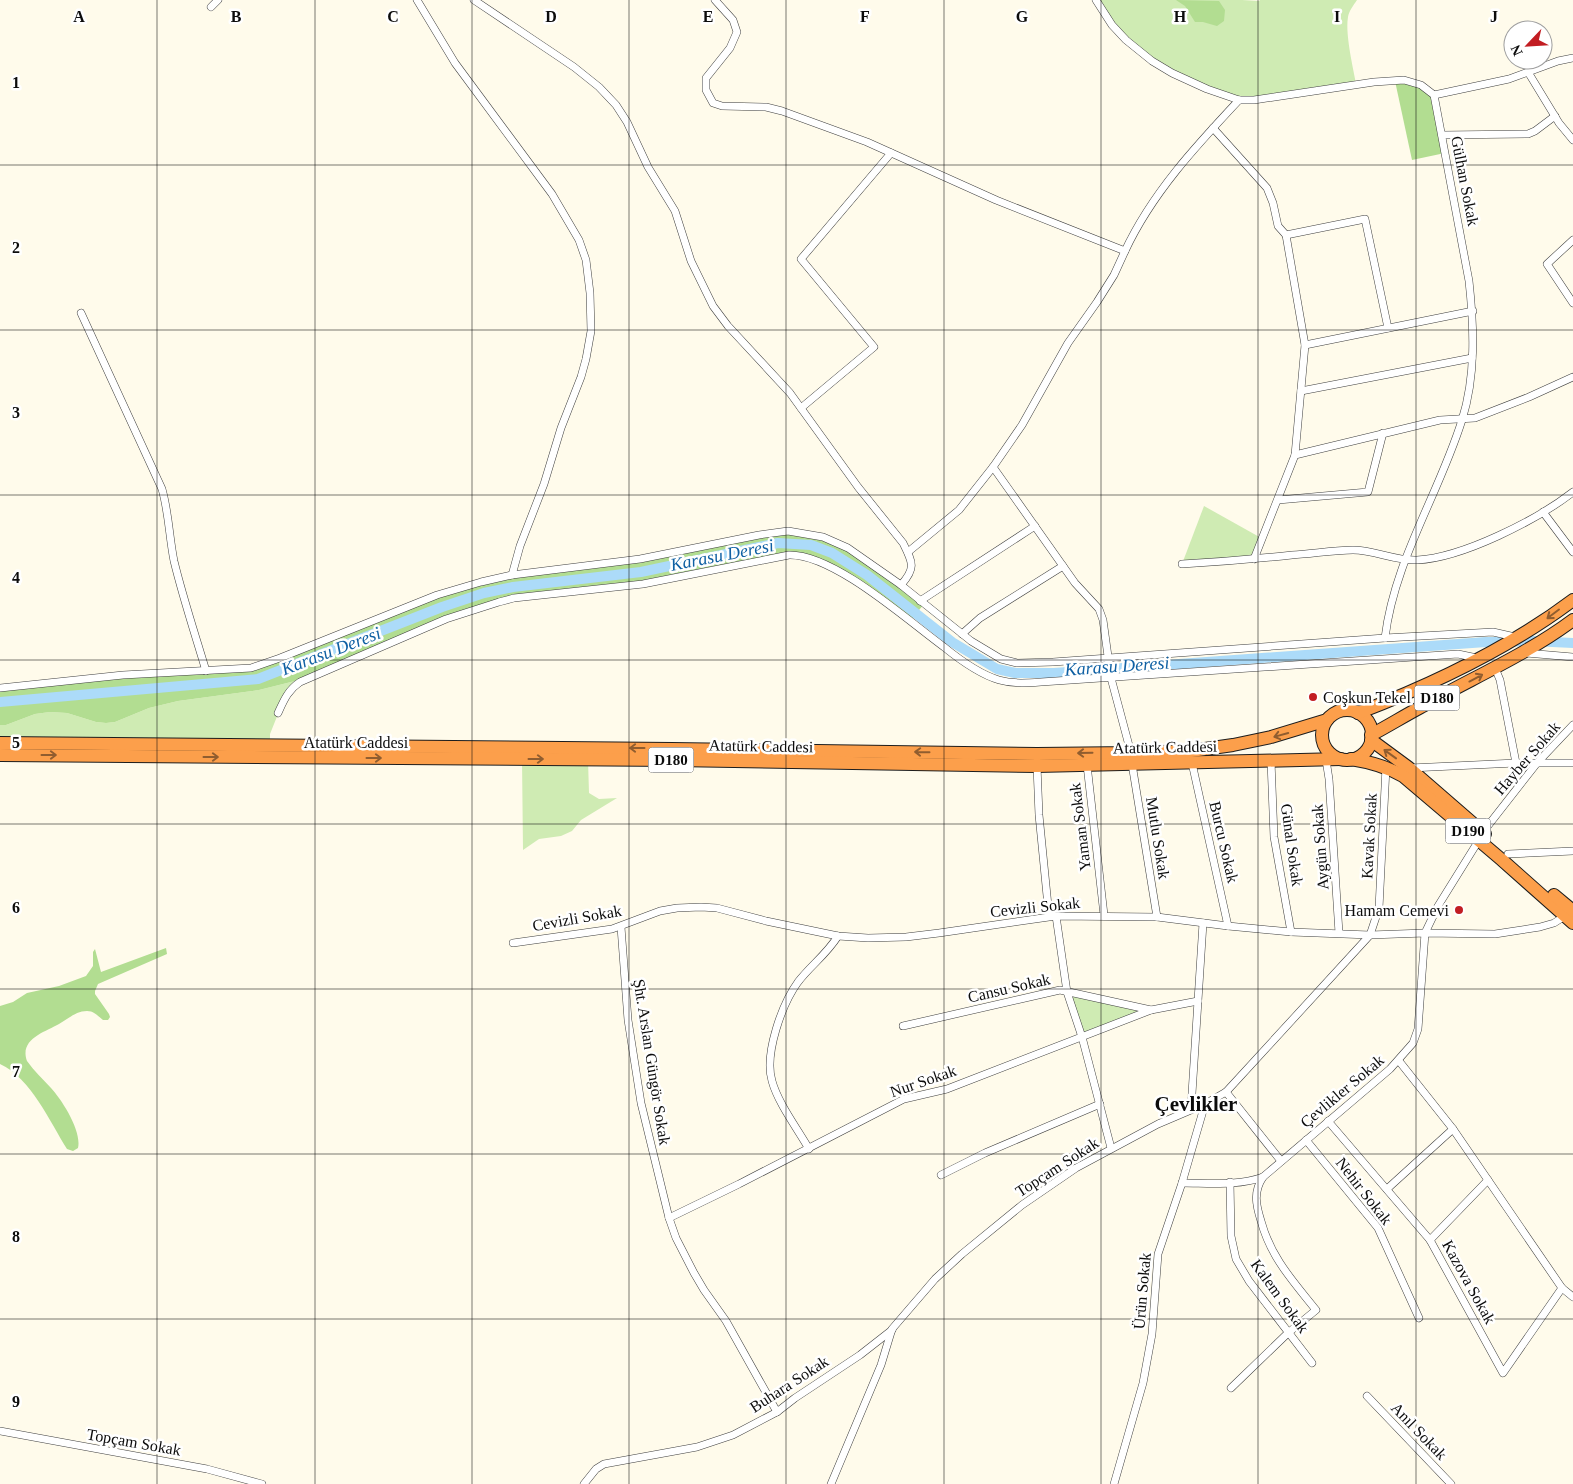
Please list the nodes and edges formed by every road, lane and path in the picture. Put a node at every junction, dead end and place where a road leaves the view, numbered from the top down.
1 (218, 0) edge
2 (417, 0) edge
3 (474, 0) edge
4 (715, 0) edge
5 (1096, 0) edge
6 (211, 7) dead end
7 (1573, 58) edge
8 (1528, 72) junction
9 (1434, 95) junction
10 (1239, 100) junction
11 (1555, 116) junction
12 (1213, 128) junction
13 (1442, 135) junction
14 (1573, 140) edge
15 (891, 153) junction
16 (1286, 235) junction
17 (1573, 240) edge
18 (1125, 251) junction
19 (1573, 303) edge
20 (1473, 311) junction
21 (81, 313) dead end
22 (1388, 328) junction
23 (1305, 345) junction
24 (1472, 358) junction
25 (1573, 377) edge
26 (1301, 391) junction
27 (801, 408) junction
28 (1462, 419) junction
29 (1383, 433) junction
30 (1295, 455) junction
31 (993, 468) junction
32 (1573, 492) edge
33 (1278, 500) junction
34 (1543, 512) junction
35 (1035, 526) junction
36 (908, 552) junction
37 (1573, 552) edge
38 (1254, 559) junction
39 (1405, 559) junction
40 (1182, 564) dead end
41 (1063, 566) junction
42 (512, 575) junction
43 (901, 585) junction
44 (1573, 600) edge
45 (920, 601) junction
46 (1573, 620) edge
47 (962, 634) junction
48 (1385, 638) junction
49 (1518, 638) junction
50 (1523, 652) junction
51 (1484, 656) junction
52 (1573, 657) edge
53 (1108, 658) junction
54 (1499, 666) junction
55 (206, 671) junction
56 (1111, 678) junction
57 (0, 688) edge
58 (278, 713) dead end
59 (1358, 713) junction
60 (1327, 720) junction
61 (1573, 725) edge
62 (1371, 738) junction
63 (0, 744) edge
64 (0, 755) edge
65 (1131, 758) junction
66 (1346, 759) junction
67 (1326, 760) junction
68 (1271, 761) junction
69 (1192, 763) junction
70 (1516, 763) junction
71 (1537, 763) junction
72 (1573, 763) edge
73 (1087, 765) junction
74 (1037, 766) junction
75 (1386, 767) junction
76 (1409, 768) junction
77 (1481, 836) junction
78 (1573, 851) edge
79 (1508, 854) junction
80 (1104, 915) junction
81 (1052, 916) junction
82 (1157, 916) junction
83 (1570, 917) edge
84 (1203, 923) junction
85 (1228, 926) junction
86 (621, 927) junction
87 (1291, 932) junction
88 (1339, 933) junction
89 (1425, 933) junction
90 (1370, 935) junction
91 (838, 936) junction
92 (513, 943) dead end
93 (1067, 992) junction
94 (1198, 1001) junction
95 (1151, 1010) junction
96 (903, 1026) dead end
97 (1082, 1037) junction
98 (1399, 1061) junction
99 (1226, 1092) junction
100 (1100, 1104) junction
101 (1205, 1104) junction
102 (1191, 1109) junction
103 (1328, 1121) junction
104 (1454, 1129) junction
105 (1306, 1140) junction
106 (1111, 1148) junction
107 (809, 1149) junction
108 (1281, 1161) junction
109 (942, 1175) dead end
110 (1264, 1177) junction
111 (1488, 1180) junction
112 (1230, 1182) junction
113 (1182, 1183) junction
114 (1387, 1189) junction
115 (669, 1218) junction
116 (1430, 1240) junction
117 (1562, 1288) junction
118 (1573, 1297) edge
119 (1419, 1318) dead end
120 (892, 1329) junction
121 (1288, 1333) junction
122 (1312, 1364) dead end
123 (1231, 1388) dead end
124 (1367, 1396) dead end
125 (777, 1412) junction
126 (0, 1431) edge
127 (262, 1484) edge
128 (584, 1484) edge
129 (831, 1484) edge
130 (1114, 1484) edge
131 (1451, 1484) edge

1 - 6 street
2 - 42 street
3 - 27 street
4 - 15 street
5 - 10 street
7 - 8 street
8 - 9 street
8 - 11 street
9 - 10 street
9 - 13 street, Gülhan Sokak
10 - 12 street
11 - 13 street
11 - 14 street
12 - 16 street
12 - 18 street
13 - 20 street, Gülhan Sokak
15 - 18 street
15 - 27 street
16 - 22 street
16 - 23 street
17 - 19 street
18 - 31 street
20 - 22 street
20 - 24 street, Gülhan Sokak
21 - 55 street
22 - 23 street
23 - 26 street
24 - 26 street
24 - 28 street, Gülhan Sokak
25 - 28 street
26 - 30 street
27 - 36 street
28 - 29 street
28 - 39 street, Gülhan Sokak
29 - 30 street
29 - 33 street
30 - 33 street
31 - 35 street, Mutlu Sokak
31 - 36 street
32 - 34 street
33 - 38 street
34 - 37 street
34 - 39 street
35 - 41 street, Mutlu Sokak
35 - 45 street
36 - 43 street
38 - 39 street
38 - 40 street
39 - 48 street, Gülhan Sokak
41 - 47 street
41 - 53 street, Mutlu Sokak
42 - 43 street
42 - 55 street
43 - 45 street
44 -> 49 highway, D180
45 - 47 street
46 - 50 highway, D180
47 - 53 street
48 - 49 street
48 - 53 street
49 - 51 highway, D180
50 - 52 street
50 - 54 highway, D180
51 - 56 street
51 - 59 highway, D180
53 - 56 street, Mutlu Sokak
62 -> 54 highway, D180
54 - 70 street
55 - 57 street
56 - 58 street
56 - 65 street, Mutlu Sokak
59 - 60 highway, Atatürk Caddesi
59 - 62 highway
60 -> 65 highway, Atatürk Caddesi / D180
60 - 66 highway
61 - 71 street, Hayber Sokak
62 - 66 highway
76 -> 62 highway, D190
65 -> 63 highway, Atatürk Caddesi / D180
64 -> 74 highway, Atatürk Caddesi / D180
65 - 69 highway, Atatürk Caddesi / D180
65 - 73 highway, Atatürk Caddesi / D180
65 - 82 street, Mutlu Sokak
66 - 67 highway, Atatürk Caddesi / D180
66 - 75 highway, D190
67 - 68 highway, Atatürk Caddesi / D180
67 - 88 street, Aygün Sokak
68 - 69 highway, Atatürk Caddesi / D180
68 - 87 street, Günal Sokak
69 - 85 street, Burcu Sokak
70 - 71 street
70 - 76 street
71 - 72 street
71 - 77 street, Hayber Sokak
73 - 74 highway, Atatürk Caddesi / D180
73 - 80 street, Yaman Sokak
74 - 81 street
75 - 77 highway, D190
75 - 90 street, Kavak Sokak
76 - 77 highway, D190
77 - 79 highway, D190
77 - 83 highway, D190
77 - 89 street, Hayber Sokak
78 - 79 street
79 - 83 highway, D190
80 - 81 street, Cevizli Sokak
80 - 82 street, Cevizli Sokak
81 - 91 street, Cevizli Sokak
81 - 93 street
82 - 84 street, Cevizli Sokak
83 - 89 street, Cevizli Sokak
84 - 85 street, Cevizli Sokak
84 - 94 street
85 - 87 street, Cevizli Sokak
86 - 91 street, Cevizli Sokak
86 - 92 street, Cevizli Sokak
86 - 115 street, Şht. Arslan Güngör Sokak
87 - 88 street, Cevizli Sokak
88 - 90 street, Cevizli Sokak
89 - 90 street, Cevizli Sokak
89 - 98 street, Çevlikler Sokak
90 - 99 street, Topçam Sokak
91 - 107 street
93 - 95 street, Cansu Sokak
93 - 96 street, Cansu Sokak
93 - 97 street
94 - 95 street, Nur Sokak
94 - 102 street
95 - 97 street, Nur Sokak
97 - 100 street
97 - 107 street, Nur Sokak
98 - 103 street, Çevlikler Sokak
98 - 104 street
99 - 101 street, Topçam Sokak
99 - 108 street
100 - 106 street
100 - 109 street
101 - 102 street, Topçam Sokak
101 - 113 street, Ürün Sokak
102 - 106 street, Topçam Sokak
103 - 105 street, Çevlikler Sokak
103 - 114 street, Kazova Sokak
104 - 111 street
104 - 114 street
105 - 108 street, Çevlikler Sokak
105 - 119 street, Nehir Sokak
106 - 120 street, Topçam Sokak
107 - 115 street, Nur Sokak
108 - 110 street, Çevlikler Sokak
110 - 112 street
110 - 121 street
111 - 116 street
111 - 117 street
112 - 113 street
112 - 121 street, Kalem Sokak
113 - 130 street, Ürün Sokak
114 - 116 street, Kazova Sokak
115 - 125 street, Şht. Arslan Güngör Sokak
116 - 117 street, Kazova Sokak
117 - 118 street
120 - 125 street, Buhara Sokak
120 - 129 street, Topçam Sokak
121 - 122 street, Kalem Sokak
121 - 123 street
124 - 131 street, Anıl Sokak
125 - 128 street, Buhara Sokak
126 - 127 street, Topçam Sokak

